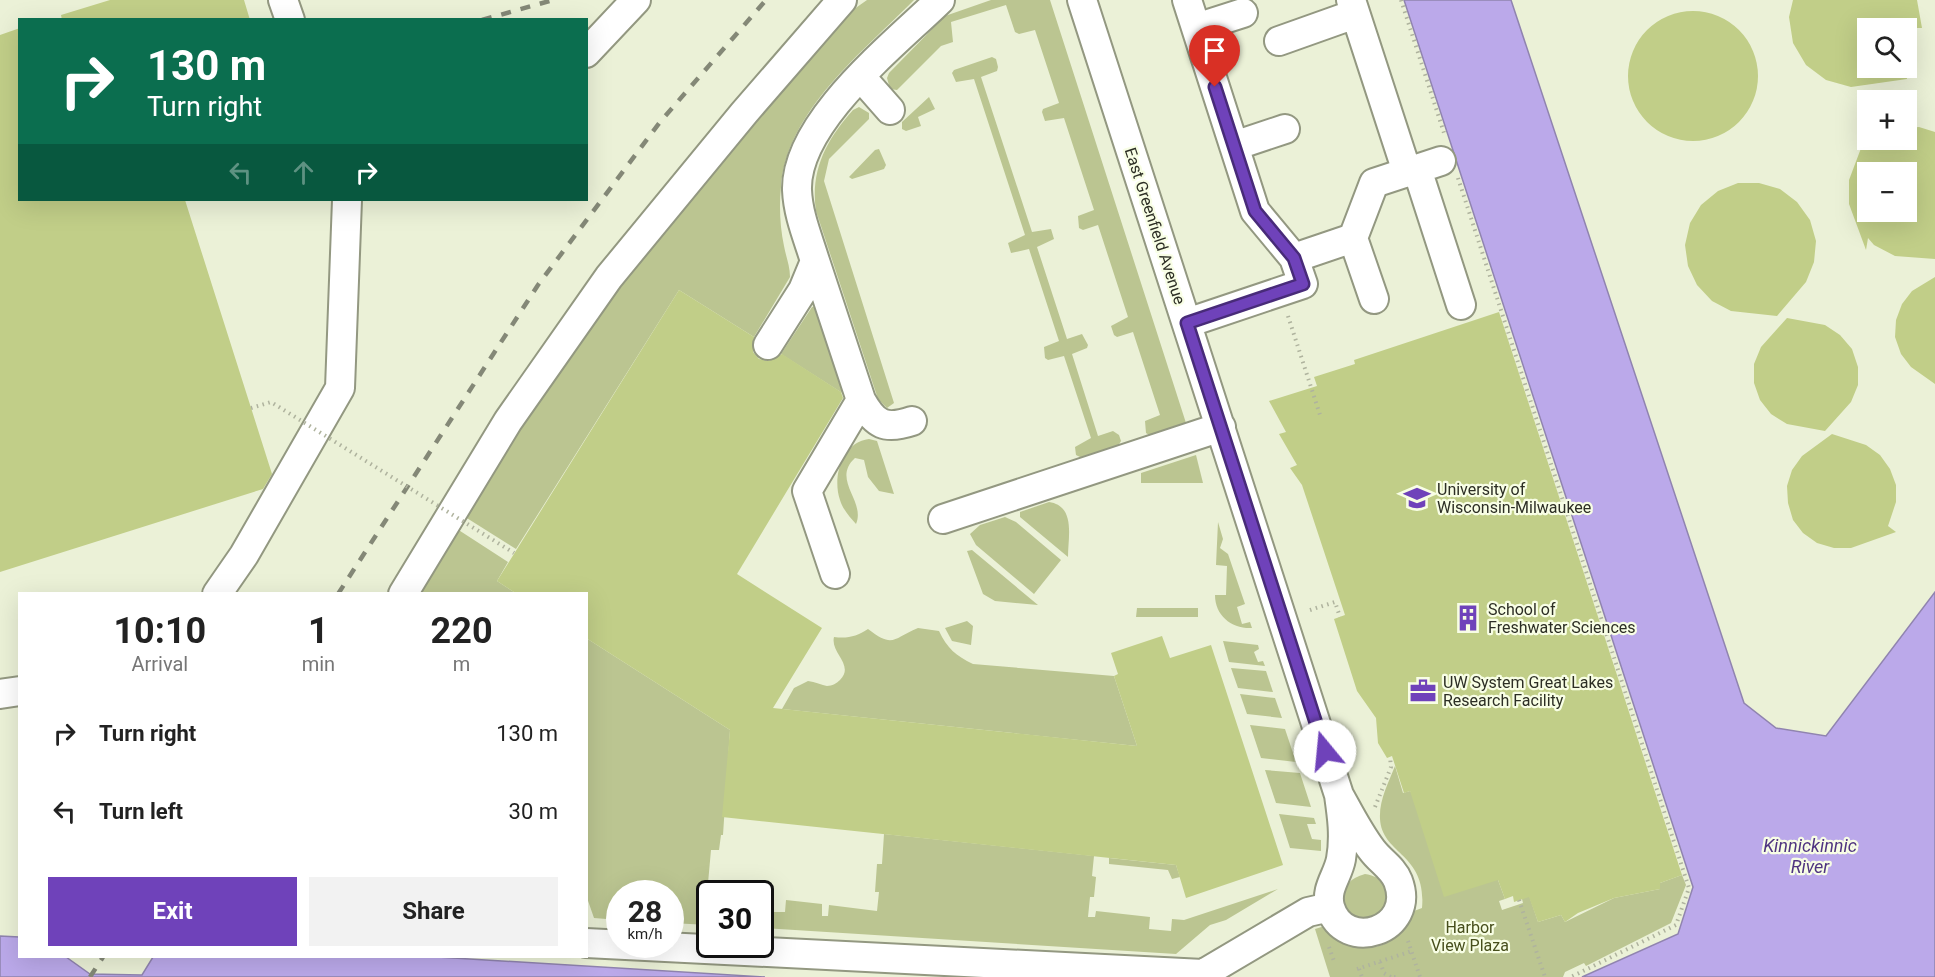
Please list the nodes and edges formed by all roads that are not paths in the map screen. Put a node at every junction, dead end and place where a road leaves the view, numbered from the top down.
1 (284, 0) edge
2 (636, 0) edge
3 (842, 0) edge
4 (940, 0) edge
5 (1082, 0) edge
6 (1186, 0) edge
7 (1353, 7) edge
8 (1243, 13) dead end
9 (289, 18) edge
10 (1196, 28) junction
11 (1279, 40) dead end
12 (588, 51) edge
13 (861, 77) junction
14 (890, 111) dead end
15 (1285, 129) dead end
16 (1234, 146) junction
17 (1433, 162) junction
18 (347, 201) edge
19 (1353, 238) junction
20 (1294, 258) junction
21 (816, 261) junction
22 (1374, 300) dead end
23 (1461, 304) dead end
24 (1187, 323) junction
25 (768, 345) dead end
26 (861, 400) junction
27 (912, 421) dead end
28 (1221, 427) junction
29 (943, 519) dead end
30 (835, 574) dead end
31 (218, 592) edge
32 (404, 592) edge
33 (18, 691) edge
34 (0, 694) edge
35 (1339, 795) junction
36 (1330, 907) junction
37 (588, 943) edge

1 - 9 street
2 - 12 street
3 - 32 street
4 - 13 street
5 - 24 street, East Greenfield Avenue
6 - 10 street
7 - 11 street
7 - 17 street
8 - 10 street
10 - 16 street
13 - 14 street
13 - 21 street
15 - 16 street
16 - 20 street
17 - 19 street
17 - 23 street
18 - 31 street
19 - 20 street
19 - 22 street
20 - 24 street
21 - 25 street
21 - 26 street
24 - 28 street, East Greenfield Avenue
26 - 27 street
26 - 30 street
28 - 29 street
28 - 35 street, East Greenfield Avenue
33 - 34 street
35 - 36 street, East Greenfield Avenue
35 - 36 street, East Greenfield Avenue
36 - 37 street

